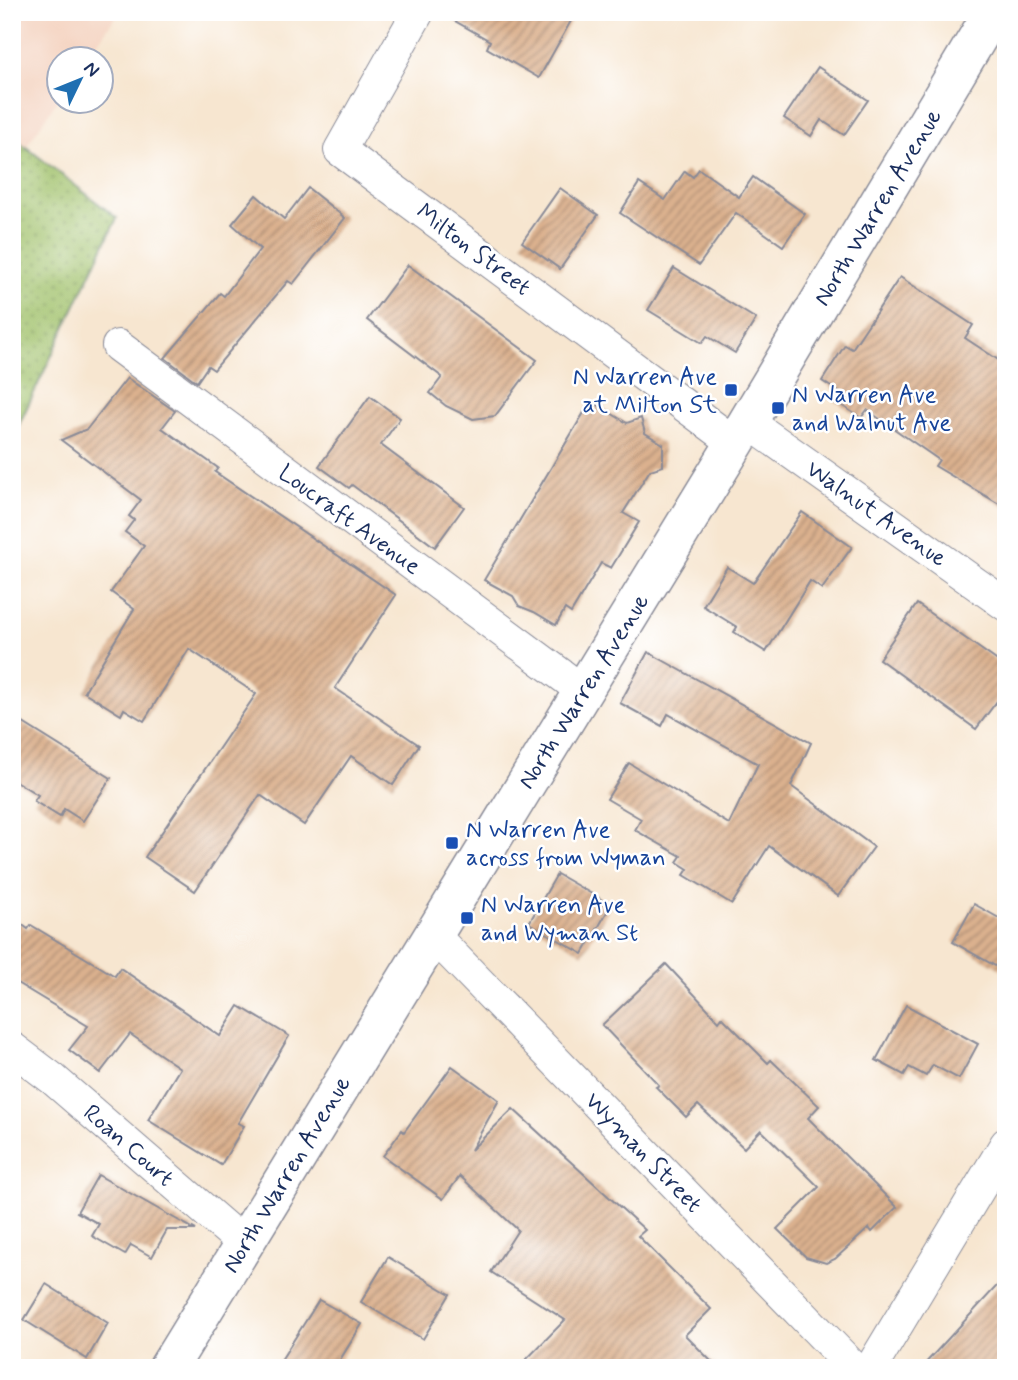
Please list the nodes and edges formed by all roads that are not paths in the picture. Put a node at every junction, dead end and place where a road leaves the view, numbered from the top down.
1 (418, 12) edge
2 (993, 12) edge
3 (118, 346) dead end
4 (742, 433) junction
5 (1006, 605) edge
6 (583, 691) junction
7 (434, 936) junction
8 (12, 1048) edge
9 (1006, 1144) edge
10 (244, 1244) junction
11 (168, 1368) edge
12 (854, 1368) edge
13 (871, 1368) edge

1 - 4 street, Milton Street
2 - 4 street, North Warren Avenue
3 - 6 street, Loucraft Avenue
4 - 5 street, Walnut Avenue
4 - 6 street, North Warren Avenue
6 - 7 street, North Warren Avenue
7 - 10 street, North Warren Avenue
7 - 12 street, Wyman Street
8 - 10 street, Roan Court
9 - 13 street
10 - 11 street, North Warren Avenue

